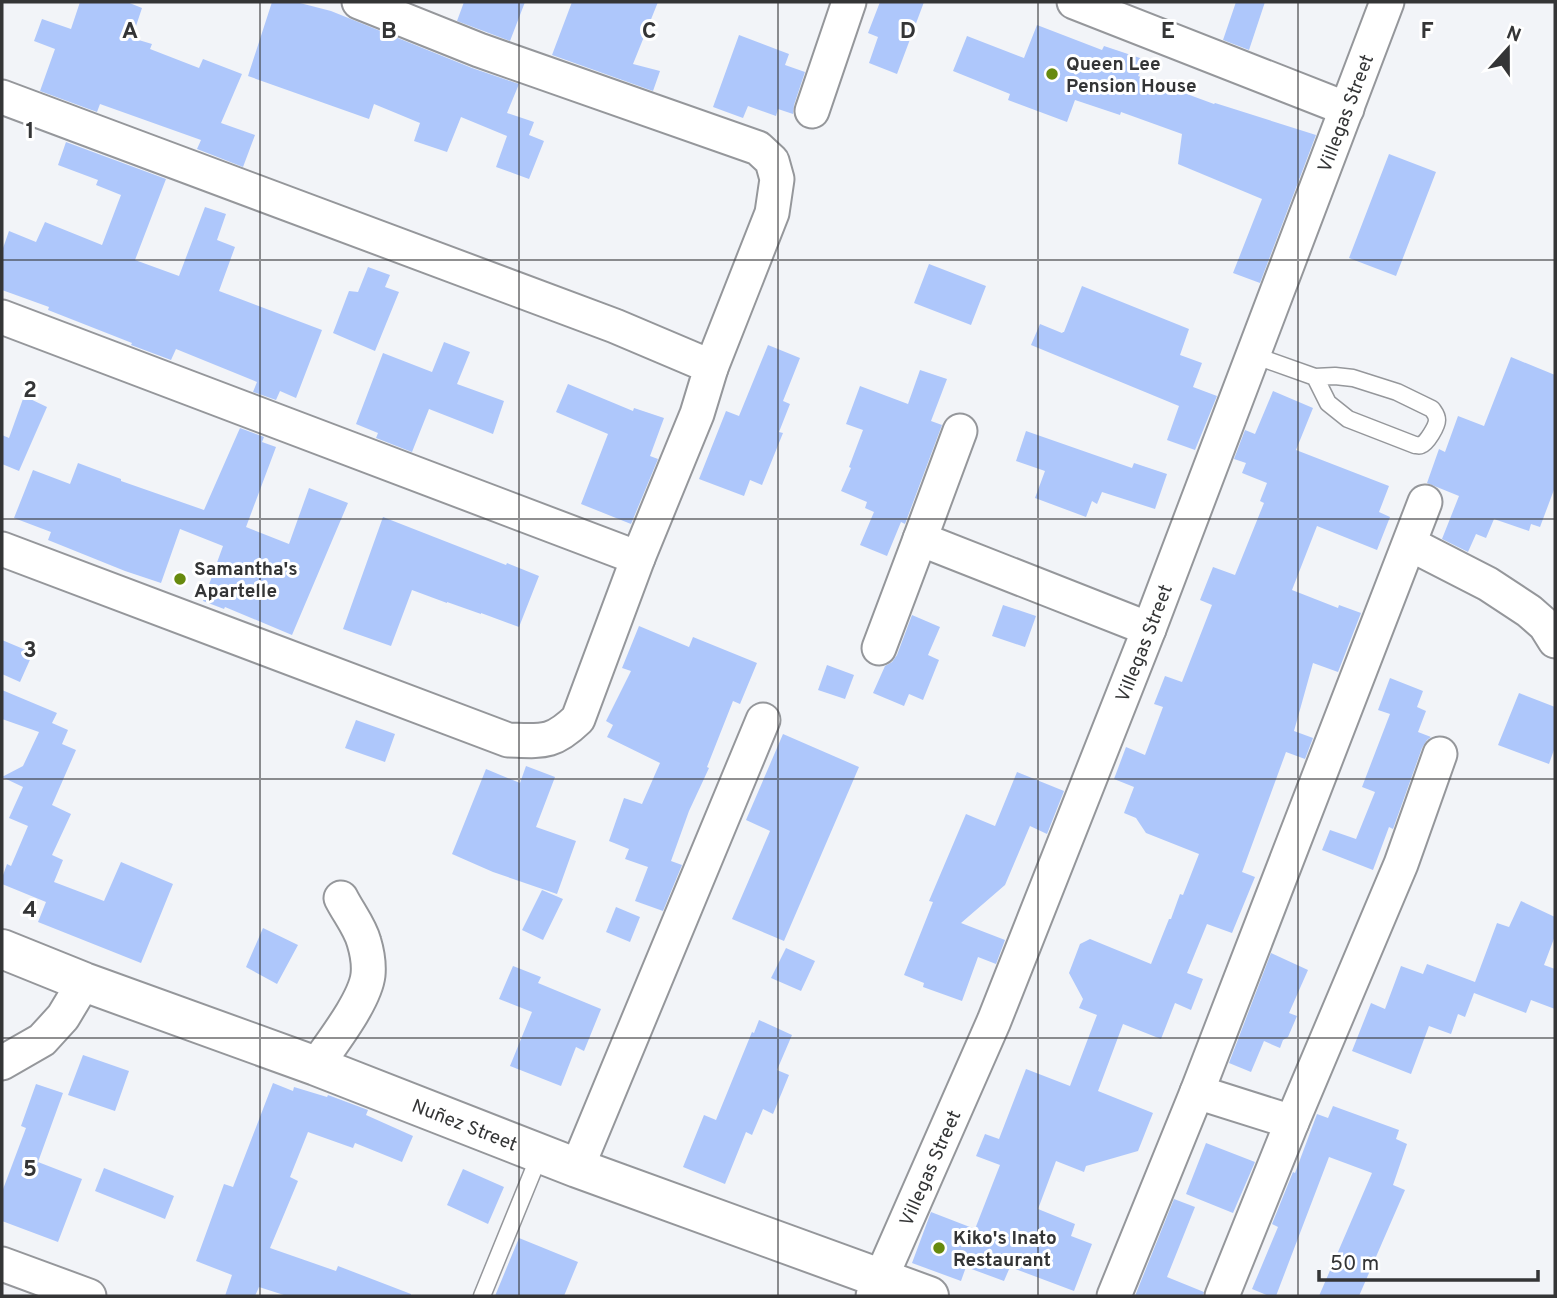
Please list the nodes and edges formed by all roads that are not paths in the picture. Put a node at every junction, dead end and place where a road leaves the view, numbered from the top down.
1 (359, 2) edge
2 (849, 2) edge
3 (1074, 2) edge
4 (1387, 2) edge
5 (2, 97) edge
6 (1347, 109) junction
7 (812, 111) dead end
8 (2, 317) edge
9 (1253, 355) junction
10 (711, 368) junction
11 (1315, 377) junction
12 (960, 431) dead end
13 (1425, 502) dead end
14 (920, 539) junction
15 (1410, 544) junction
16 (2, 549) edge
17 (638, 558) junction
18 (1149, 629) junction
19 (1555, 641) edge
20 (879, 648) dead end
21 (764, 720) dead end
22 (1440, 754) dead end
23 (341, 898) dead end
24 (2, 949) edge
25 (84, 982) junction
26 (2, 1063) edge
27 (316, 1066) junction
28 (1197, 1092) junction
29 (1292, 1122) junction
30 (540, 1154) junction
31 (577, 1168) junction
32 (2, 1264) edge
33 (877, 1287) edge
34 (89, 1296) edge
35 (482, 1296) edge
36 (929, 1296) edge
37 (1114, 1296) edge
38 (1222, 1296) edge

1 - 10 street
2 - 7 street
3 - 6 street
4 - 6 street, Villegas Street
5 - 10 street
6 - 9 street, Villegas Street
8 - 17 street
9 - 11 lane
9 - 18 street, Villegas Street
10 - 17 street
11 - 11 lane
12 - 14 street
13 - 15 street
14 - 18 street
14 - 20 street
15 - 19 street
15 - 28 street
16 - 17 street
18 - 33 street, Villegas Street
21 - 31 street
22 - 29 street
23 - 27 street
24 - 25 street, Nuñez Street
25 - 26 street
25 - 27 street, Nuñez Street
27 - 30 street, Nuñez Street
28 - 29 street
28 - 37 street
29 - 38 street
30 - 31 street, Nuñez Street
30 - 35 lane
31 - 33 street, Nuñez Street
32 - 34 street
33 - 36 street, Nuñez Street

